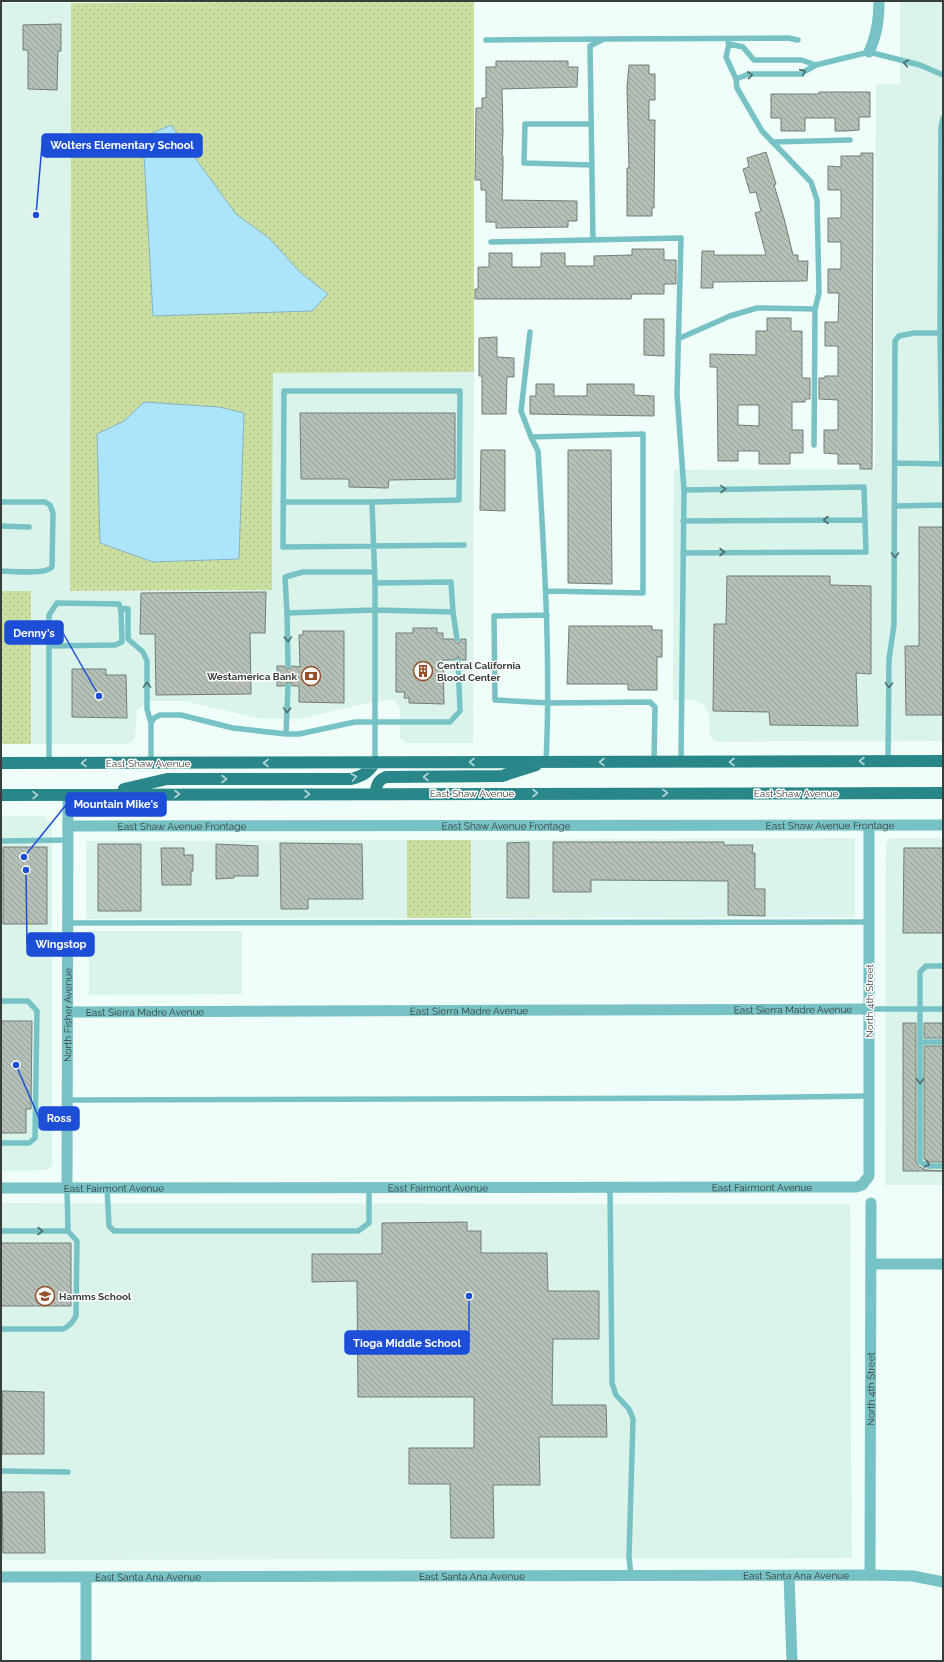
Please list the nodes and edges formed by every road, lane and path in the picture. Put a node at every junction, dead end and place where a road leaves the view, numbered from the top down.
1 (879, 1) edge
2 (604, 39) junction
3 (486, 40) dead end
4 (798, 40) dead end
5 (728, 41) junction
6 (869, 52) junction
7 (816, 65) junction
8 (943, 75) edge
9 (736, 79) junction
10 (943, 118) edge
11 (591, 124) junction
12 (850, 140) dead end
13 (772, 142) junction
14 (592, 165) junction
15 (593, 240) junction
16 (491, 242) dead end
17 (815, 309) junction
18 (530, 332) dead end
19 (941, 333) edge
20 (678, 339) junction
21 (531, 437) junction
22 (814, 445) dead end
23 (895, 463) junction
24 (942, 464) edge
25 (684, 490) junction
26 (1, 502) edge
27 (283, 502) junction
28 (372, 502) junction
29 (943, 505) edge
30 (895, 506) junction
31 (865, 520) junction
32 (683, 521) junction
33 (1, 526) edge
34 (29, 527) dead end
35 (464, 545) dead end
36 (374, 546) junction
37 (683, 553) junction
38 (1, 571) edge
39 (375, 572) junction
40 (375, 583) junction
41 (546, 591) junction
42 (120, 608) junction
43 (375, 610) junction
44 (287, 612) junction
45 (453, 612) junction
46 (547, 614) junction
47 (457, 638) dead end
48 (49, 646) junction
49 (458, 661) dead end
50 (288, 665) dead end
51 (288, 686) dead end
52 (549, 703) junction
53 (375, 722) junction
54 (151, 723) junction
55 (286, 734) junction
56 (888, 761) junction
57 (943, 761) edge
58 (375, 762) junction
59 (546, 762) junction
60 (654, 762) junction
61 (681, 762) junction
62 (1, 763) edge
63 (49, 763) junction
64 (151, 763) junction
65 (376, 793) junction
66 (943, 793) edge
67 (103, 794) junction
68 (1, 795) edge
69 (68, 795) junction
70 (869, 825) junction
71 (943, 825) edge
72 (68, 826) junction
73 (68, 840) junction
74 (1, 841) edge
75 (869, 922) junction
76 (68, 923) junction
77 (943, 966) edge
78 (1, 1001) edge
79 (870, 1009) junction
80 (920, 1009) junction
81 (943, 1009) edge
82 (68, 1012) junction
83 (920, 1042) junction
84 (943, 1042) edge
85 (870, 1096) junction
86 (67, 1100) junction
87 (1, 1143) edge
88 (943, 1166) edge
89 (869, 1176) joint
90 (610, 1187) junction
91 (1, 1188) edge
92 (67, 1188) junction
93 (107, 1188) junction
94 (370, 1188) junction
95 (871, 1203) dead end
96 (1, 1231) edge
97 (68, 1231) junction
98 (870, 1264) junction
99 (943, 1264) edge
100 (1, 1329) edge
101 (1, 1471) edge
102 (68, 1472) dead end
103 (870, 1575) junction
104 (631, 1576) junction
105 (789, 1576) junction
106 (1, 1577) edge
107 (86, 1577) junction
108 (943, 1582) edge
109 (86, 1661) edge
110 (792, 1661) edge

1 - 6 street
2 - 3 lane
2 - 5 lane
2 - 11 lane
4 - 5 lane
5 - 7 lane
5 - 9 lane
6 - 7 lane
8 -> 6 lane
9 -> 7 lane
9 - 13 lane
10 - 19 lane
11 - 14 lane
11 - 14 lane
12 - 13 lane
13 - 17 lane
14 - 15 lane
15 - 16 lane
15 - 20 lane
17 - 20 lane
17 - 22 lane
18 - 21 lane
19 - 23 lane
19 - 24 lane
20 - 25 lane
21 - 41 lane
21 - 41 lane
23 - 24 lane
23 - 30 lane
25 -> 31 lane
25 - 32 lane
26 - 38 lane
27 - 28 lane
27 - 28 lane
27 - 36 lane
28 - 36 lane
29 - 30 lane
30 -> 56 lane
31 -> 32 lane
37 -> 31 lane
32 - 37 lane
33 - 34 lane
35 - 36 lane
36 - 39 lane
37 - 61 lane
39 - 40 lane
39 - 44 lane
40 - 43 lane
40 - 45 lane
41 - 46 lane
42 - 48 lane
42 - 48 lane
54 -> 42 lane
43 - 44 lane
43 - 45 lane
43 - 53 lane
44 -> 50 lane
45 - 47 lane
46 - 52 lane
46 - 52 lane
48 - 63 lane
49 - 53 lane
51 -> 55 lane
52 - 59 lane
52 - 60 lane
53 - 55 lane
53 - 58 lane
54 - 55 lane
54 - 64 lane
56 - 57 main road, East Shaw Avenue
56 -> 61 main road, East Shaw Avenue
59 -> 58 main road, East Shaw Avenue
58 -> 64 main road, East Shaw Avenue
67 -> 58 main road
60 -> 59 main road, East Shaw Avenue
59 -> 65 main road
60 - 61 main road, East Shaw Avenue
62 - 63 main road, East Shaw Avenue
64 -> 63 main road, East Shaw Avenue
65 -> 66 main road, East Shaw Avenue
67 -> 65 main road, East Shaw Avenue
67 - 69 main road, East Shaw Avenue
68 -> 69 main road, East Shaw Avenue
69 - 72 street, North Fisher Avenue
70 - 71 street, East Shaw Avenue Frontage
70 - 72 street, East Shaw Avenue Frontage
70 - 75 street, North 4th Street
72 - 73 street, North Fisher Avenue
73 - 74 lane
73 - 76 street, North Fisher Avenue
75 - 76 lane
75 - 79 street, North 4th Street
76 - 82 street, North Fisher Avenue
77 - 80 lane
78 - 87 lane
79 - 80 lane
79 - 82 street, East Sierra Madre Avenue
79 - 85 street, North 4th Street
80 - 81 lane
80 - 83 lane
82 - 86 street, North Fisher Avenue
83 - 84 lane
83 -> 88 lane
85 - 86 lane
85 - 89 street, North 4th Street
86 - 92 street, North Fisher Avenue
89 - 90 street, East Fairmont Avenue
90 - 94 street, East Fairmont Avenue
90 - 104 lane
91 - 92 street, East Fairmont Avenue
92 - 93 street, East Fairmont Avenue
92 - 97 lane
93 - 94 street, East Fairmont Avenue
93 - 94 lane
95 - 98 street, North 4th Street
96 -> 97 lane
97 - 100 lane
98 - 99 street
98 - 103 street, North 4th Street
101 - 102 lane
103 - 105 street, East Santa Ana Avenue
103 - 108 street, East Santa Ana Avenue
104 - 105 street, East Santa Ana Avenue
104 - 107 street, East Santa Ana Avenue
105 - 110 street
106 - 107 street, East Santa Ana Avenue
107 - 109 street

